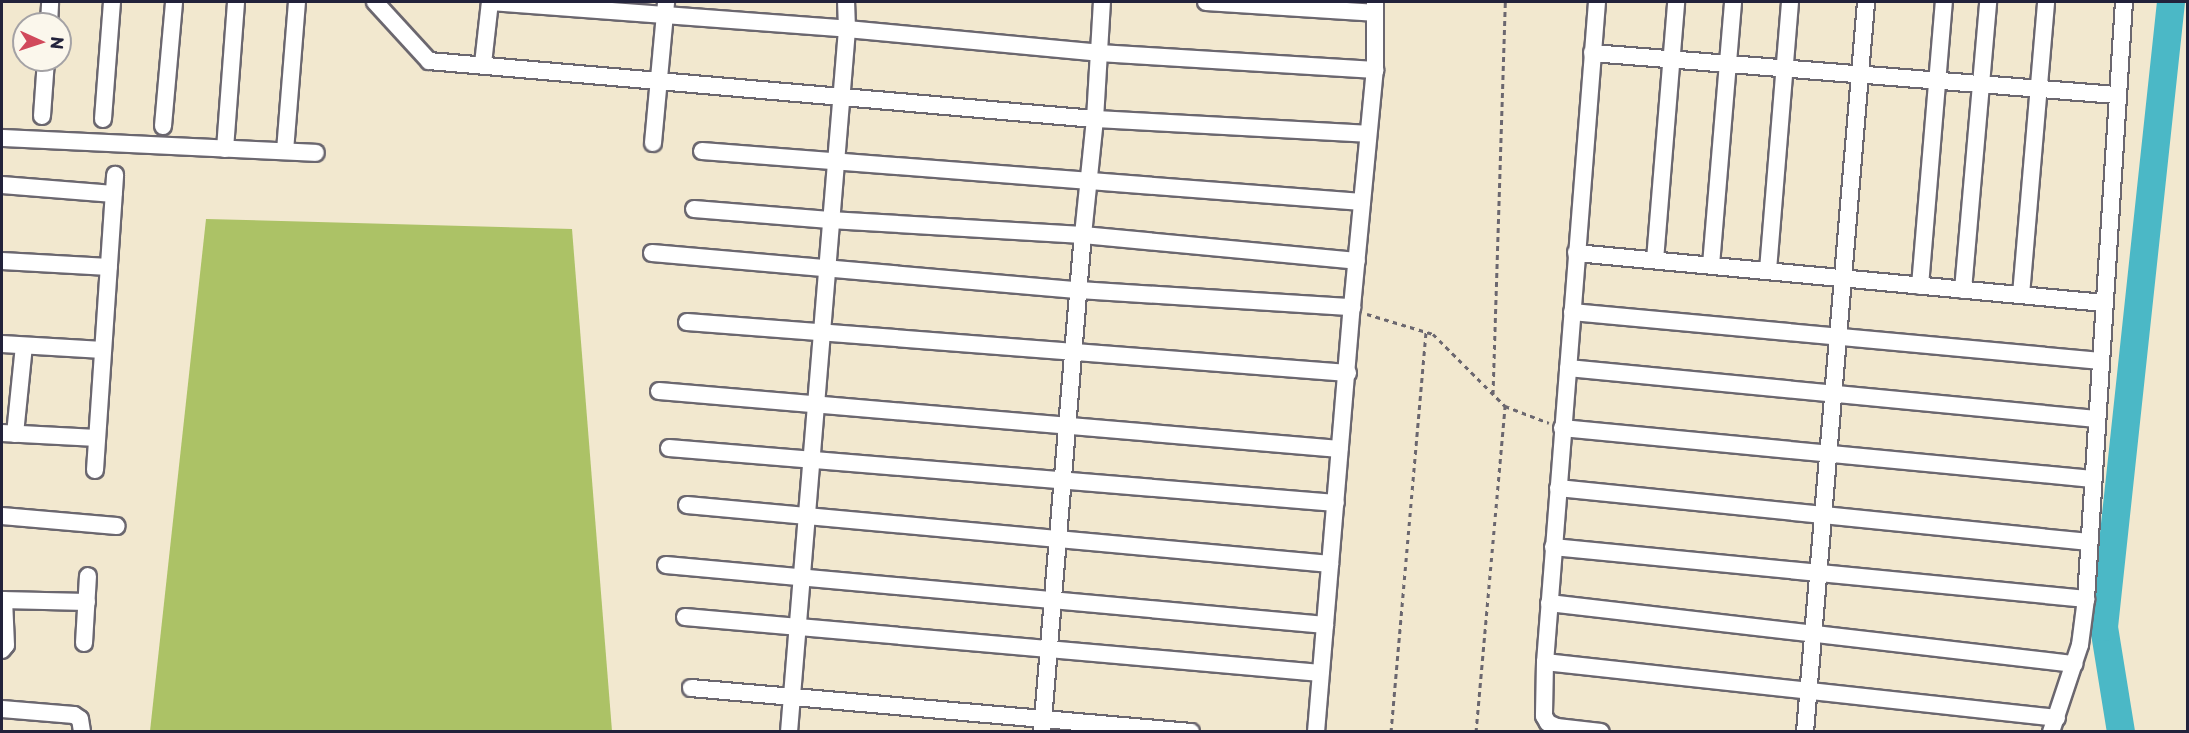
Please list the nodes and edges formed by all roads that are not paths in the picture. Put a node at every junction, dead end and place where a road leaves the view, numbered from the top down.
1 (112, 2) edge
2 (174, 2) edge
3 (236, 2) edge
4 (297, 2) edge
5 (375, 2) edge
6 (491, 2) edge
7 (846, 2) edge
8 (1102, 2) edge
9 (1206, 2) edge
10 (1597, 2) edge
11 (1676, 2) edge
12 (1733, 2) edge
13 (1790, 2) edge
14 (1866, 2) edge
15 (1944, 2) edge
16 (1988, 2) edge
17 (2046, 2) edge
18 (2124, 2) edge
19 (666, 8) edge
20 (1375, 8) edge
21 (847, 29) junction
22 (1592, 52) junction
23 (1099, 53) junction
24 (1671, 58) junction
25 (1728, 62) junction
26 (483, 64) junction
27 (1785, 66) junction
28 (1375, 70) junction
29 (45, 72) edge
30 (1859, 74) junction
31 (1937, 81) junction
32 (659, 82) junction
33 (1980, 84) junction
34 (2038, 89) junction
35 (840, 95) junction
36 (2116, 95) junction
37 (42, 117) dead end
38 (103, 119) dead end
39 (1095, 119) junction
40 (163, 126) dead end
41 (1368, 134) junction
42 (2, 138) edge
43 (653, 143) dead end
44 (225, 149) junction
45 (702, 151) dead end
46 (285, 152) junction
47 (316, 153) dead end
48 (834, 161) junction
49 (116, 175) dead end
50 (1090, 181) junction
51 (2, 185) edge
52 (114, 194) junction
53 (1362, 202) junction
54 (694, 209) dead end
55 (830, 220) junction
56 (1083, 235) junction
57 (652, 253) dead end
58 (1576, 253) junction
59 (1655, 260) junction
60 (2, 261) edge
61 (1357, 261) junction
62 (1711, 265) junction
63 (109, 267) junction
64 (826, 269) junction
65 (1768, 270) junction
66 (1843, 278) junction
67 (1920, 286) junction
68 (1079, 290) junction
69 (1963, 290) junction
70 (2020, 295) junction
71 (2104, 303) junction
72 (1352, 307) junction
73 (1572, 312) junction
74 (687, 322) dead end
75 (822, 333) junction
76 (1838, 336) junction
77 (2, 344) edge
78 (24, 346) junction
79 (103, 350) junction
80 (1074, 352) junction
81 (2101, 361) junction
82 (1568, 368) junction
83 (1348, 373) junction
84 (659, 391) dead end
85 (1833, 394) junction
86 (815, 404) junction
87 (2097, 419) junction
88 (1067, 425) junction
89 (1562, 428) junction
90 (8, 434) edge
91 (97, 438) junction
92 (669, 448) dead end
93 (1340, 449) junction
94 (1827, 453) junction
95 (810, 459) junction
96 (95, 470) dead end
97 (2092, 479) junction
98 (1063, 480) junction
99 (1558, 488) junction
100 (1336, 503) junction
101 (687, 505) dead end
102 (1822, 515) junction
103 (2, 516) edge
104 (806, 516) junction
105 (117, 526) dead end
106 (1058, 539) junction
107 (2089, 542) junction
108 (1554, 547) junction
109 (1330, 564) junction
110 (666, 565) dead end
111 (1817, 573) junction
112 (88, 576) dead end
113 (801, 578) junction
114 (2086, 599) junction
115 (3, 600) edge
116 (1053, 600) junction
117 (87, 602) junction
118 (1549, 603) junction
119 (686, 617) dead end
120 (1325, 625) junction
121 (797, 627) junction
122 (1812, 633) junction
123 (84, 643) dead end
124 (1049, 649) junction
125 (2, 650) edge
126 (1545, 662) junction
127 (2074, 664) junction
128 (1321, 673) junction
129 (692, 688) dead end
130 (1807, 690) junction
131 (792, 696) junction
132 (2, 709) edge
133 (1042, 725) edge
134 (2054, 725) edge
135 (82, 732) edge
136 (789, 732) edge
137 (1191, 732) edge
138 (1316, 732) edge
139 (1601, 732) edge
140 (1805, 732) edge

1 - 38 street
2 - 40 street
3 - 44 street
4 - 46 street
5 - 26 street
6 - 19 street
6 - 26 street
7 - 21 street
8 - 23 street
9 - 20 street
10 - 22 street
11 - 24 street
12 - 25 street
13 - 27 street
14 - 30 street
15 - 31 street
16 - 33 street
17 - 34 street
18 - 36 street
19 - 21 street
19 - 32 street
20 - 28 street
21 - 23 street
21 - 35 street
22 - 24 street
22 - 58 street
23 - 28 street
23 - 39 street
24 - 25 street
24 - 59 street
25 - 27 street
25 - 62 street
26 - 32 street
27 - 30 street
27 - 65 street
28 - 41 street
29 - 37 street
30 - 31 street
30 - 66 street
31 - 33 street
31 - 67 street
32 - 35 street
32 - 43 street
33 - 34 street
33 - 69 street
34 - 36 street
34 - 70 street
35 - 39 street
35 - 48 street
36 - 71 street
39 - 41 street
39 - 50 street
41 - 53 street
42 - 44 street
44 - 46 street
45 - 48 street
46 - 47 street
48 - 50 street
48 - 55 street
49 - 52 street
50 - 53 street
50 - 56 street
51 - 52 street
52 - 63 street
53 - 61 street
54 - 55 street
55 - 56 street
55 - 64 street
56 - 61 street
56 - 68 street
57 - 64 street
58 - 59 street
58 - 73 street
59 - 62 street
60 - 63 street
61 - 72 street
62 - 65 street
63 - 79 street
64 - 68 street
64 - 75 street
65 - 66 street
66 - 67 street
66 - 76 street
67 - 69 street
68 - 72 street
68 - 80 street
69 - 70 street
70 - 71 street
71 - 81 street
72 - 83 street
73 - 76 street
73 - 82 street
74 - 75 street
75 - 80 street
75 - 86 street
76 - 81 street
76 - 85 street
77 - 78 street
78 - 79 street
78 - 90 street
79 - 91 street
80 - 83 street
80 - 88 street
81 - 87 street
82 - 85 street
82 - 89 street
83 - 93 street
84 - 86 street
85 - 87 street
85 - 94 street
86 - 88 street
86 - 95 street
87 - 97 street
88 - 93 street
88 - 98 street
89 - 94 street
89 - 99 street
90 - 91 street
91 - 96 street
92 - 95 street
93 - 100 street
94 - 97 street
94 - 102 street
95 - 98 street
95 - 104 street
97 - 107 street
98 - 100 street
98 - 106 street
99 - 102 street
99 - 108 street
100 - 109 street
101 - 104 street
102 - 107 street
102 - 111 street
103 - 105 street
104 - 106 street
104 - 113 street
106 - 109 street
106 - 116 street
107 - 114 street
108 - 111 street
108 - 118 street
109 - 120 street
110 - 113 street
111 - 114 street
111 - 122 street
112 - 117 street
113 - 116 street
113 - 121 street
114 - 127 street
115 - 117 street
115 - 125 street
116 - 120 street
116 - 124 street
117 - 123 street
118 - 122 street
118 - 126 street
119 - 121 street
120 - 128 street
121 - 124 street
121 - 131 street
122 - 127 street
122 - 130 street
124 - 128 street
124 - 133 street
126 - 130 street
126 - 139 street
127 - 134 street
128 - 138 street
129 - 131 street
130 - 134 street
130 - 140 street
131 - 133 street
131 - 136 street
132 - 135 street
133 - 137 street

